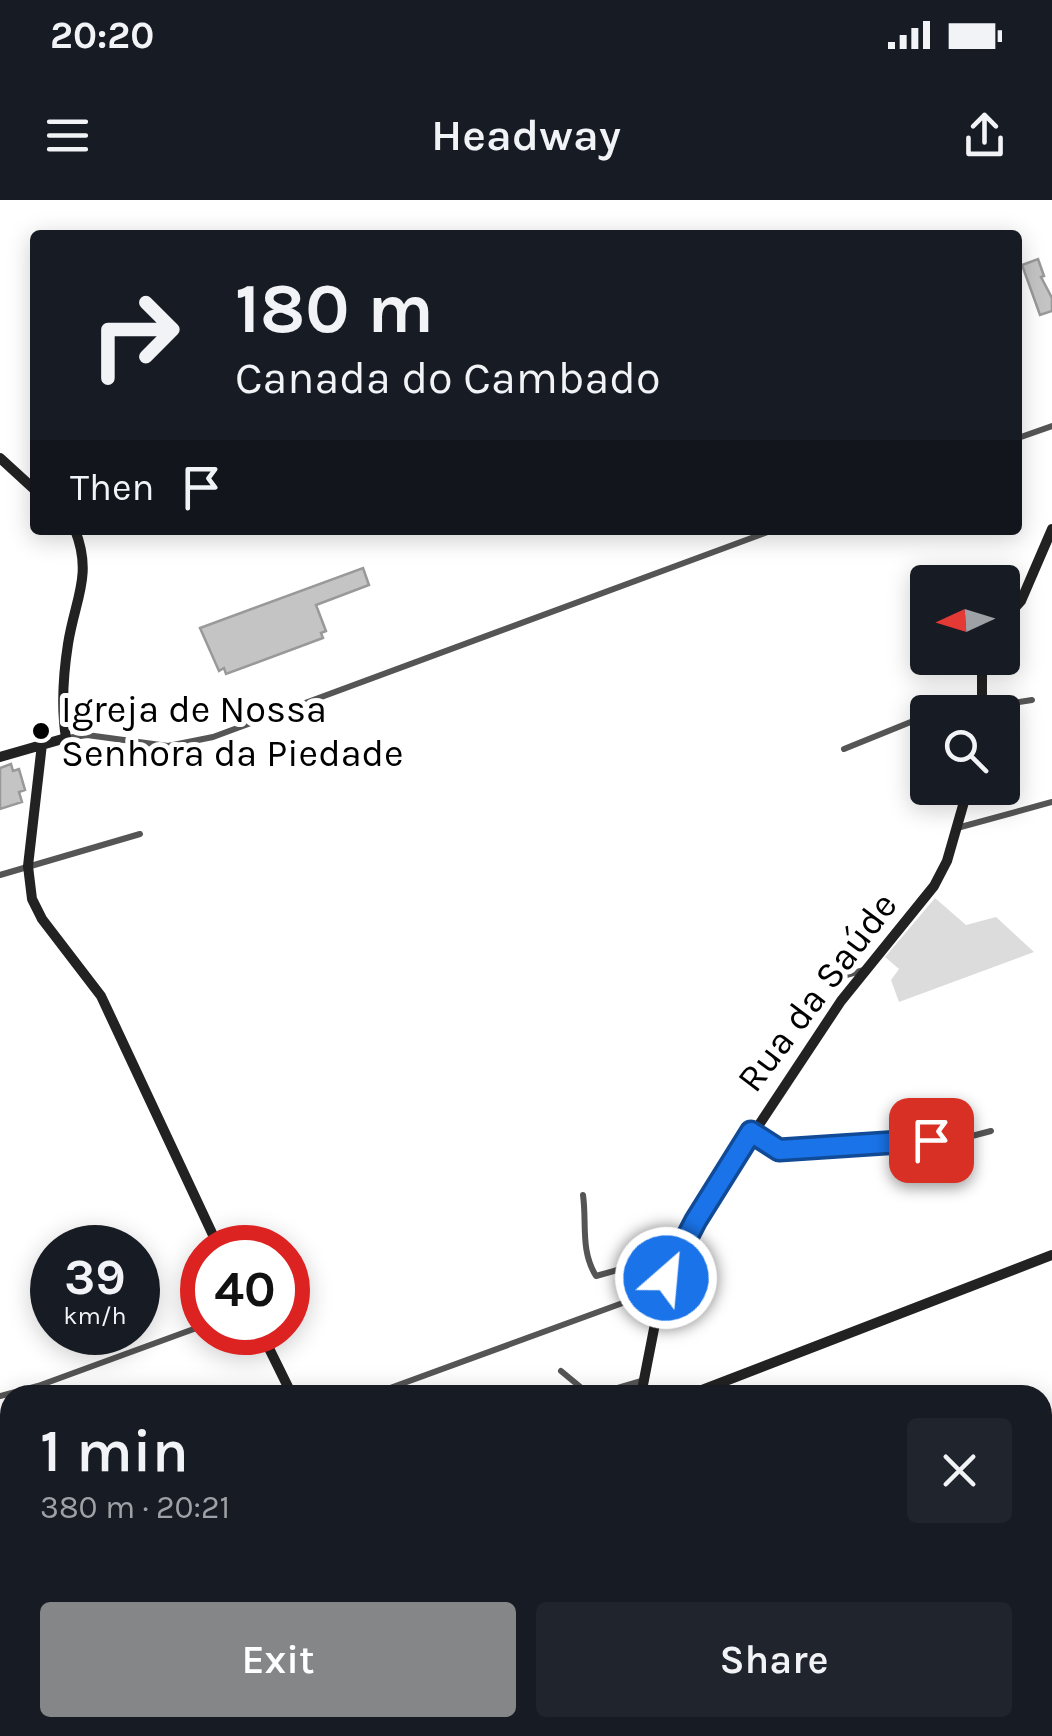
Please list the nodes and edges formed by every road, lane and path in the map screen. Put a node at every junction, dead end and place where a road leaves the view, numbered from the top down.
1 (1052, 426) edge
2 (1022, 437) edge
3 (0, 458) edge
4 (30, 485) edge
5 (1052, 529) edge
6 (77, 535) edge
7 (759, 535) edge
8 (1020, 602) edge
9 (1032, 700) dead end
10 (1020, 701) edge
11 (910, 722) edge
12 (66, 738) junction
13 (42, 744) junction
14 (844, 748) dead end
15 (0, 757) edge
16 (1052, 802) edge
17 (962, 805) edge
18 (955, 828) junction
19 (140, 834) dead end
20 (28, 866) junction
21 (0, 875) edge
22 (864, 970) junction
23 (825, 980) dead end
24 (990, 1131) dead end
25 (751, 1132) junction
26 (583, 1195) dead end
27 (208, 1225) edge
28 (678, 1253) junction
29 (1052, 1255) edge
30 (662, 1288) junction
31 (180, 1334) edge
32 (272, 1355) edge
33 (560, 1371) dead end
34 (644, 1380) junction
35 (41, 1385) edge
36 (287, 1385) edge
37 (398, 1385) edge
38 (579, 1385) edge
39 (627, 1385) edge
40 (643, 1385) edge
41 (715, 1385) edge

1 - 2 street
3 - 4 street
5 - 8 street
6 - 12 street
7 - 12 street
9 - 10 street
11 - 14 street
12 - 13 street
13 - 15 street
13 - 20 street
16 - 18 street
17 - 18 street, Rua da Saúde
18 - 22 street, Rua da Saúde
19 - 20 street
20 - 21 street
20 - 27 street
22 - 23 street
22 - 25 street, Rua da Saúde
24 - 25 street
25 - 28 street, Rua da Saúde
26 - 28 street
28 - 30 street, Rua da Saúde
29 - 41 street
30 - 34 street, Rua da Saúde
30 - 37 street
31 - 35 street
32 - 36 street
33 - 38 street
34 - 39 street
34 - 40 street, Rua da Saúde

